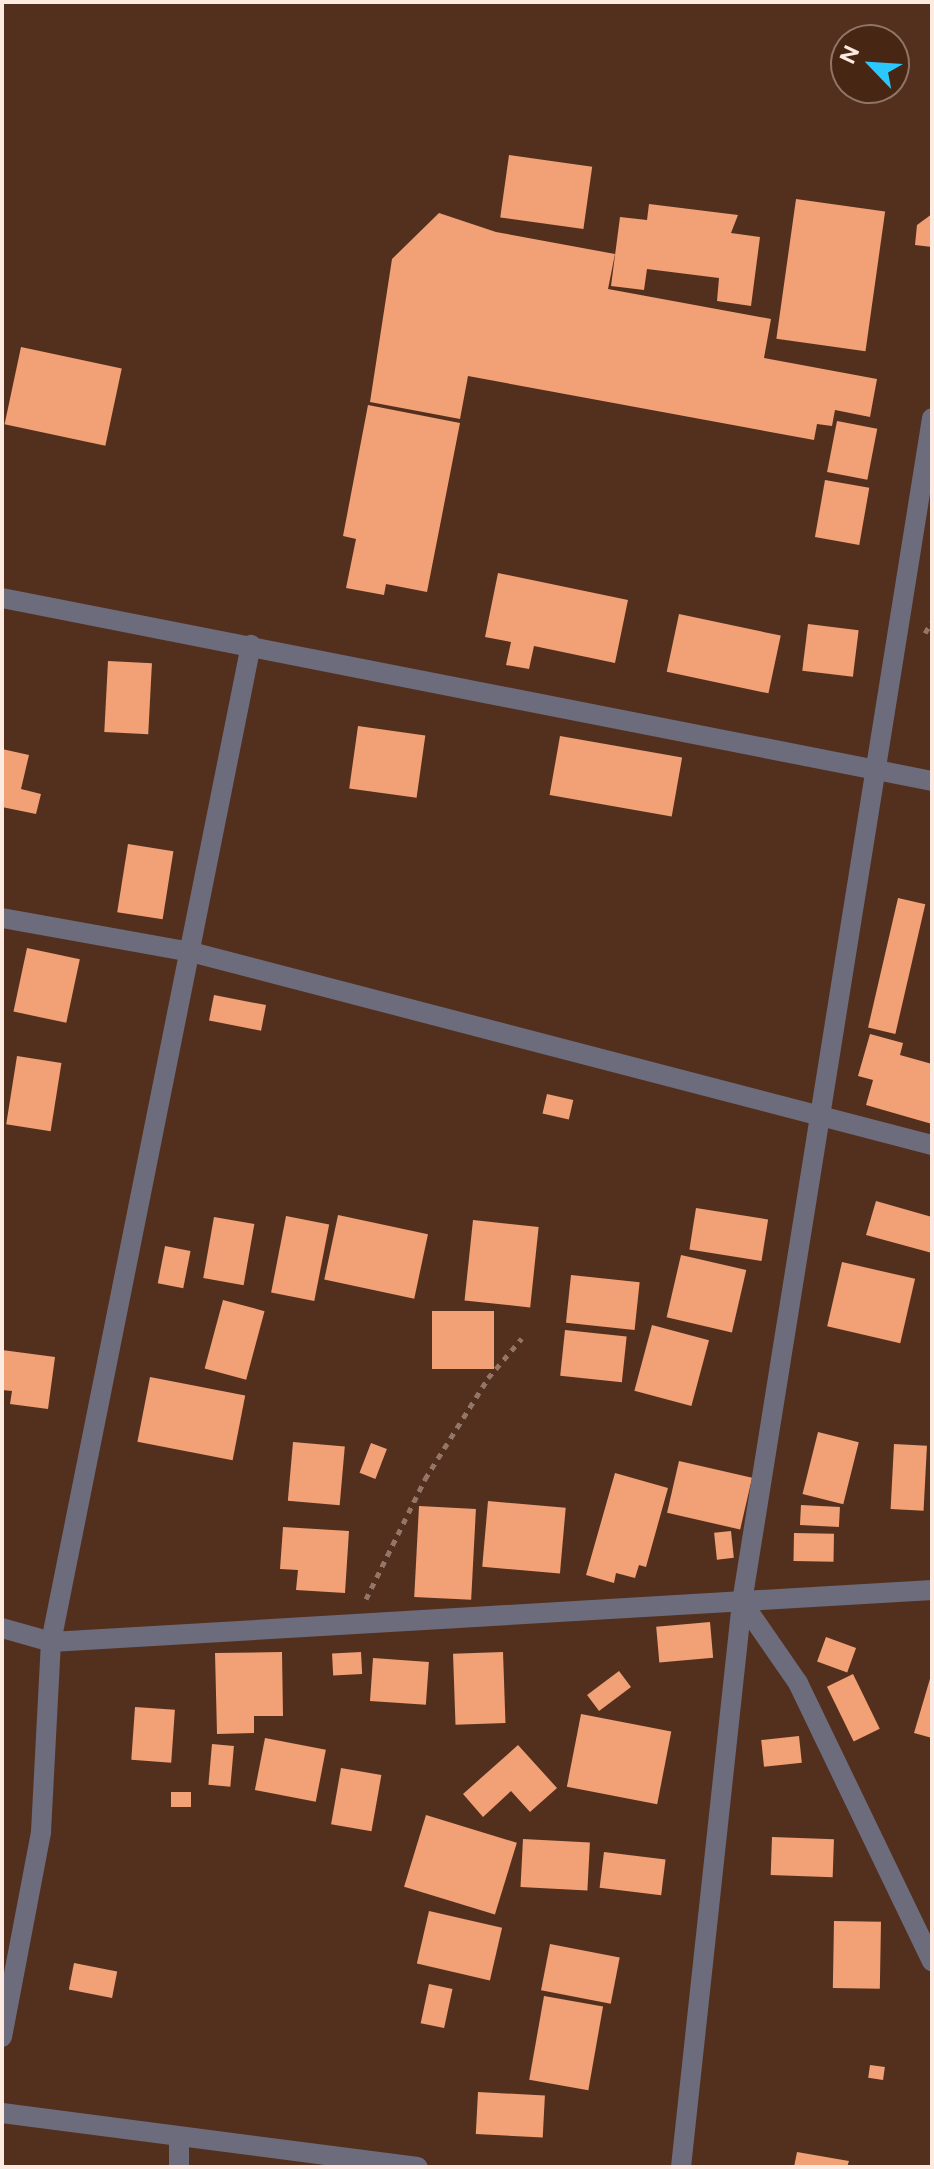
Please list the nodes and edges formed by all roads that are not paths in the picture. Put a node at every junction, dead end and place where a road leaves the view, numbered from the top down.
1 (932, 418) edge
2 (2, 598) edge
3 (251, 645) junction
4 (874, 769) junction
5 (932, 781) edge
6 (2, 918) edge
7 (191, 952) junction
8 (822, 1114) junction
9 (932, 1145) edge
10 (932, 1590) edge
11 (742, 1602) junction
12 (2, 1628) edge
13 (51, 1642) junction
14 (932, 1961) edge
15 (2, 2037) edge
16 (2, 2113) edge
17 (179, 2139) junction
18 (179, 2167) edge
19 (418, 2167) edge
20 (681, 2167) edge

1 - 4 street
2 - 3 street
3 - 4 street
3 - 7 street
4 - 5 street
4 - 8 street
6 - 7 street
7 - 8 street
7 - 13 street
8 - 9 street
8 - 11 street
10 - 11 street
11 - 13 street
11 - 14 street
11 - 20 street
12 - 13 street
13 - 15 street
16 - 17 street
17 - 18 street
17 - 19 street

